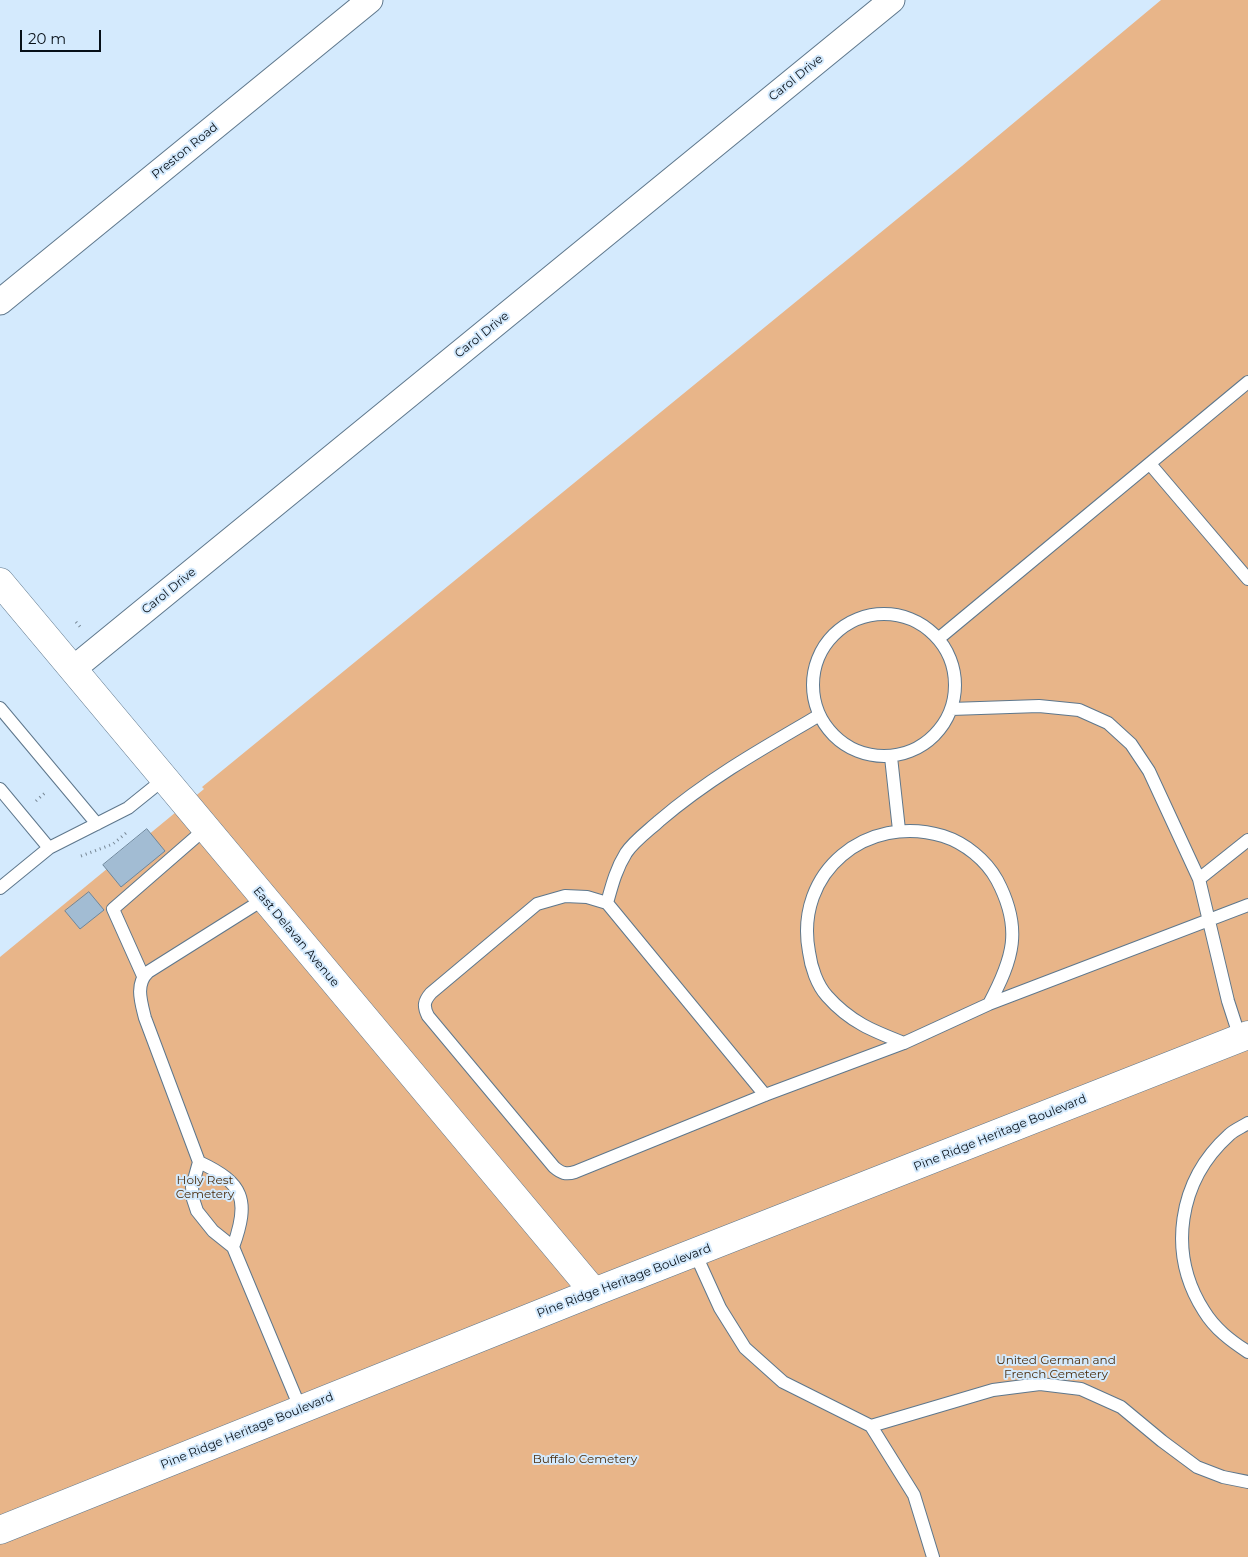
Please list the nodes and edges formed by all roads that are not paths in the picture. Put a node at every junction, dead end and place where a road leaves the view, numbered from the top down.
1 (370, 0) edge
2 (892, 0) edge
3 (0, 302) edge
4 (1248, 382) edge
5 (1150, 464) junction
6 (1248, 579) edge
7 (0, 582) edge
8 (938, 639) junction
9 (73, 669) junction
10 (0, 708) edge
11 (951, 709) junction
12 (818, 716) junction
13 (891, 756) junction
14 (164, 779) junction
15 (0, 789) edge
16 (97, 824) junction
17 (206, 829) junction
18 (899, 830) junction
19 (1248, 840) edge
20 (49, 848) junction
21 (1199, 879) junction
22 (0, 888) edge
23 (264, 899) junction
24 (607, 903) junction
25 (1248, 905) edge
26 (1208, 921) junction
27 (144, 976) junction
28 (989, 1004) junction
29 (1244, 1036) edge
30 (904, 1043) junction
31 (765, 1095) junction
32 (1248, 1123) edge
33 (199, 1162) junction
34 (233, 1246) junction
35 (695, 1253) junction
36 (594, 1292) junction
37 (1248, 1352) edge
38 (301, 1410) junction
39 (871, 1426) junction
40 (1248, 1482) edge
41 (0, 1530) edge
42 (932, 1557) edge

1 - 3 street, Preston Road
2 - 9 street, Carol Drive
4 - 5 lane
5 - 6 lane
5 - 8 lane
7 - 9 street, East Delavan Avenue
8 - 11 lane
8 - 12 lane
9 - 14 street, East Delavan Avenue
10 - 16 lane
11 - 13 lane
11 - 21 lane
12 - 13 lane
12 - 24 lane
13 - 18 lane
14 - 16 lane
14 - 17 street, East Delavan Avenue
15 - 20 lane
16 - 20 lane
17 - 23 street, East Delavan Avenue
17 - 27 lane
18 - 28 lane
18 - 30 lane
19 - 21 lane
20 - 22 lane
21 - 26 lane
23 - 27 lane
23 - 36 street, East Delavan Avenue
24 - 31 lane
24 - 31 lane
25 - 26 lane
26 - 28 lane
26 - 29 lane
27 - 33 lane
28 - 30 lane
29 - 35 street, Pine Ridge Heritage Boulevard
30 - 31 lane
32 - 37 lane
33 - 34 lane
33 - 34 lane
34 - 38 lane
35 - 36 street, Pine Ridge Heritage Boulevard
35 - 39 lane
36 - 38 street, Pine Ridge Heritage Boulevard
38 - 41 street, Pine Ridge Heritage Boulevard
39 - 40 lane
39 - 42 lane

